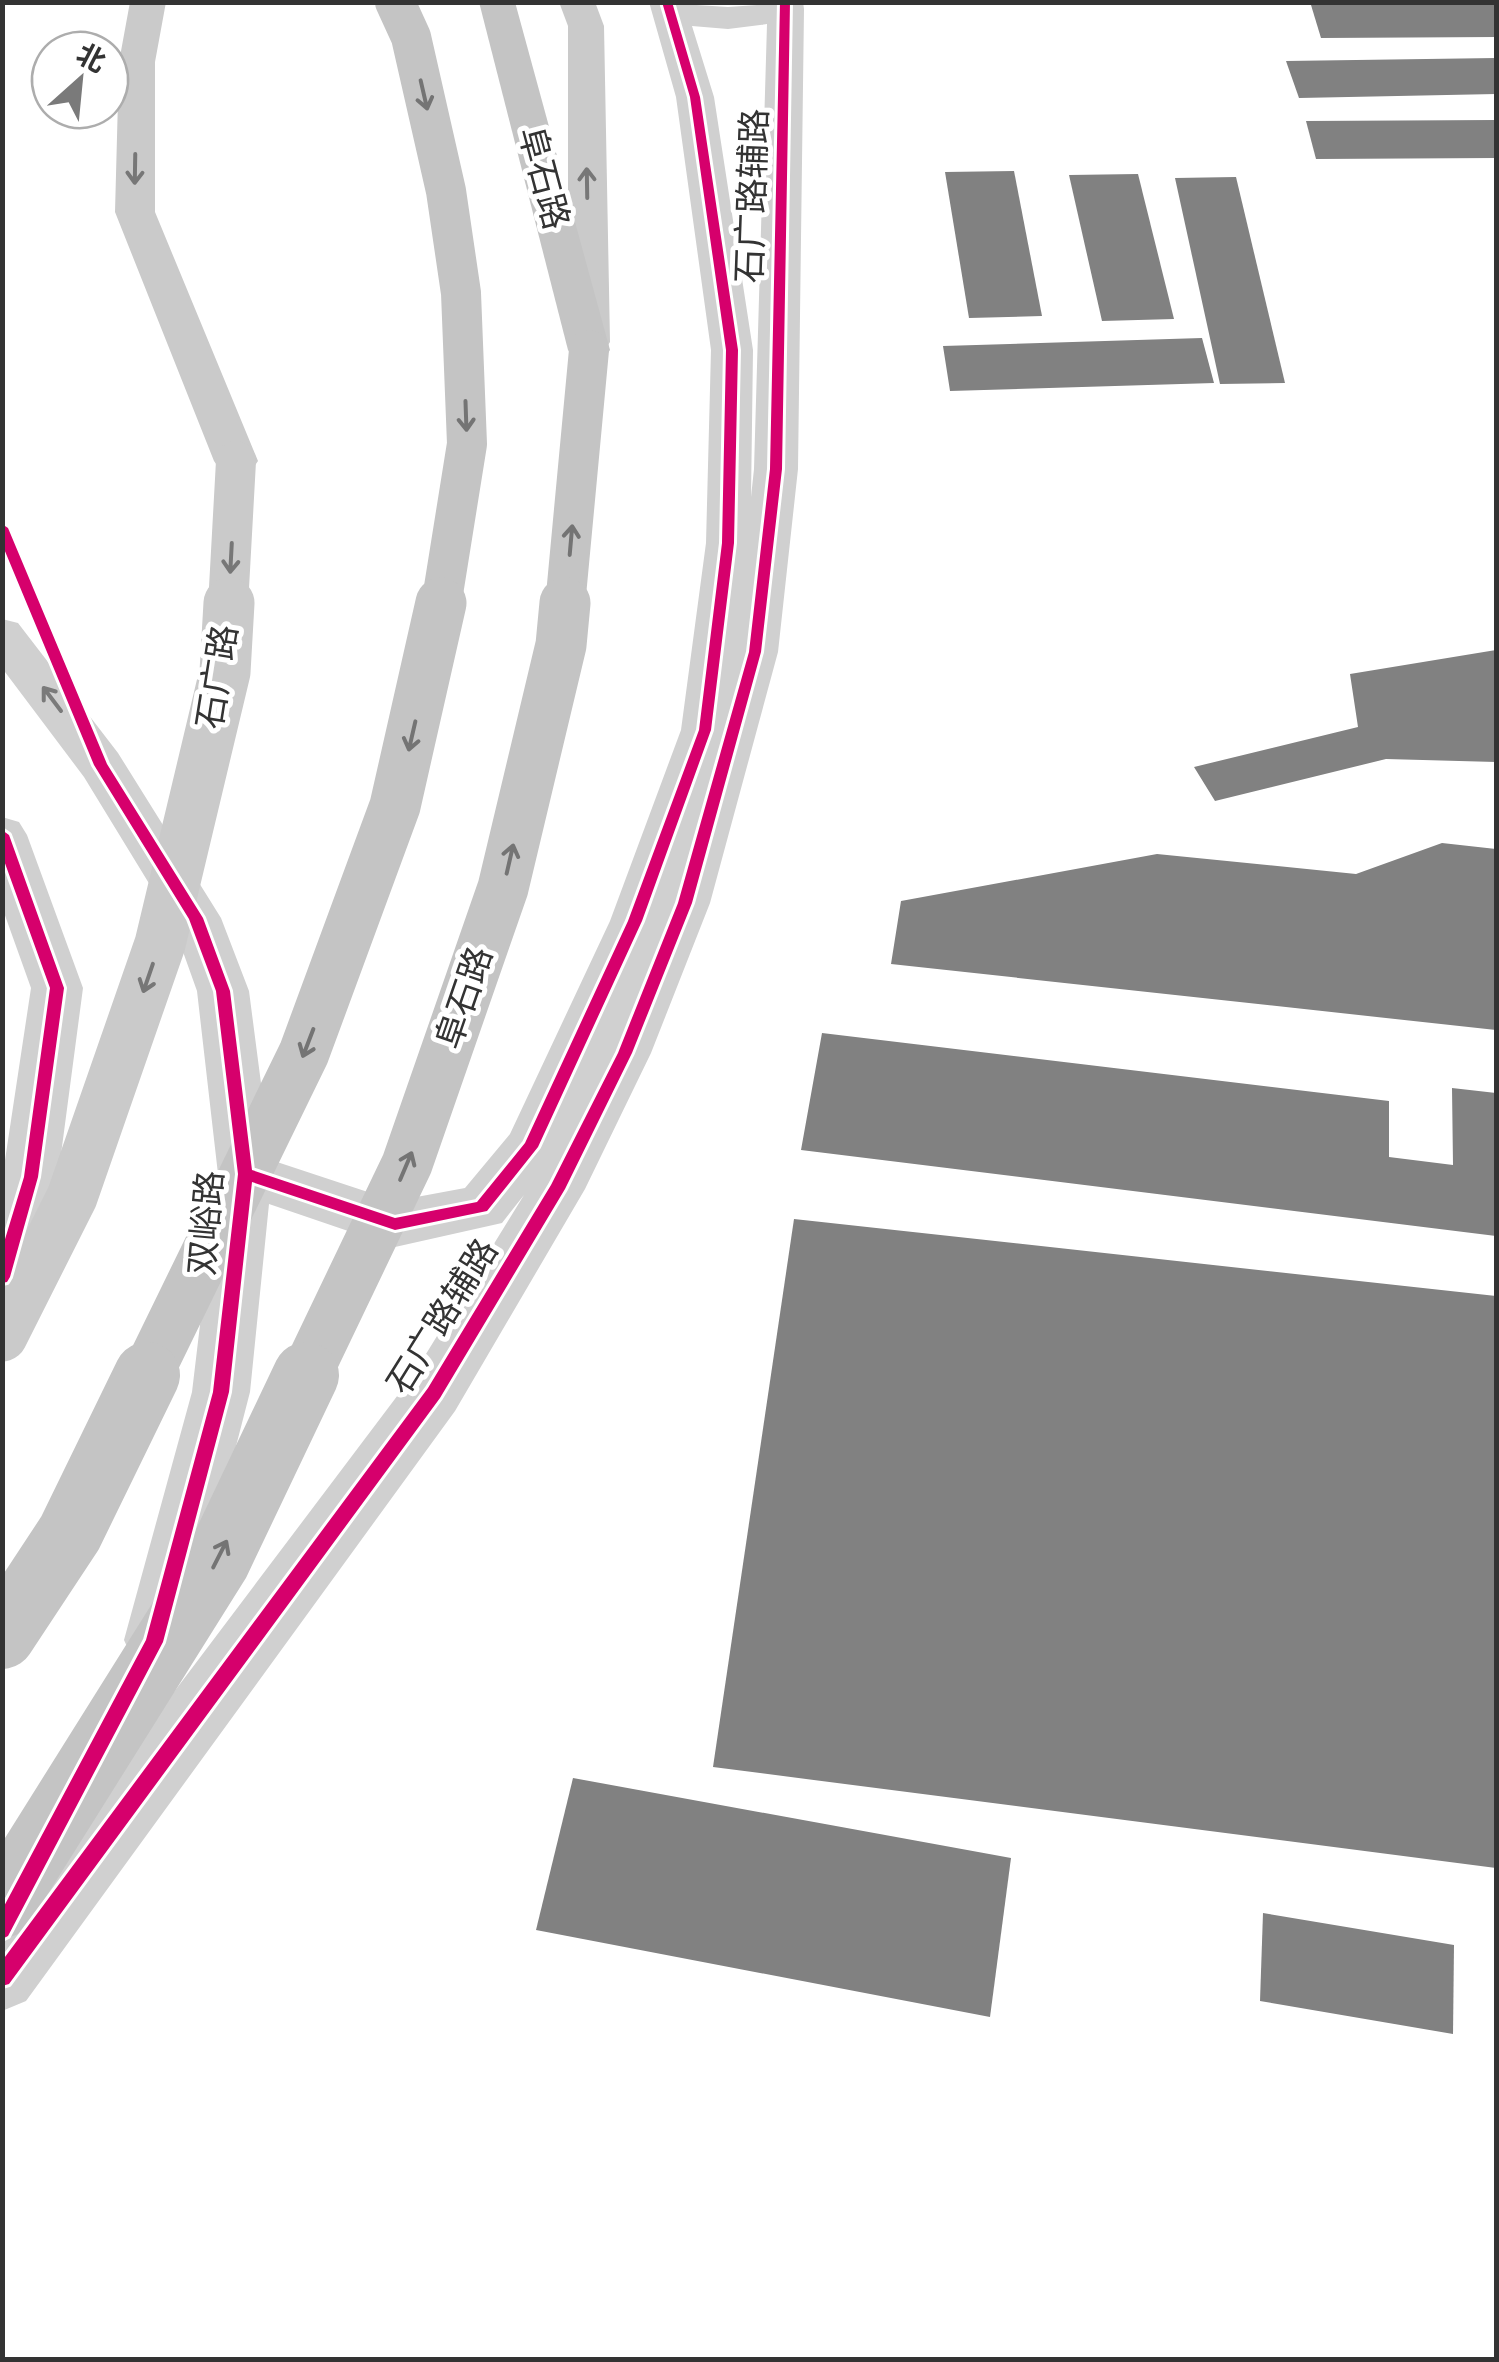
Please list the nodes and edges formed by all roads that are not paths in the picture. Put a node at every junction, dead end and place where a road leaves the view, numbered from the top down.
1 (148, 2) edge
2 (395, 2) edge
3 (497, 2) edge
4 (578, 2) edge
5 (785, 6) edge
6 (668, 7) edge
7 (589, 350) junction
8 (2, 634) edge
9 (2, 835) edge
10 (244, 1174) junction
11 (2, 1277) edge
12 (2, 1336) edge
13 (2, 1636) edge
14 (2, 1904) edge
15 (2, 1930) edge
16 (2, 1977) edge

1 -> 12 main road, 石广路, bridge
2 -> 13 highway, bridge
3 - 7 highway, 阜石路
7 -> 4 main road
5 - 6 street
5 - 16 street, 石广路辅路
6 - 10 street, 石广路辅路
14 -> 7 highway, 阜石路, bridge
10 -> 8 street, 双峪路
9 - 11 street
10 - 15 street, 双峪路

